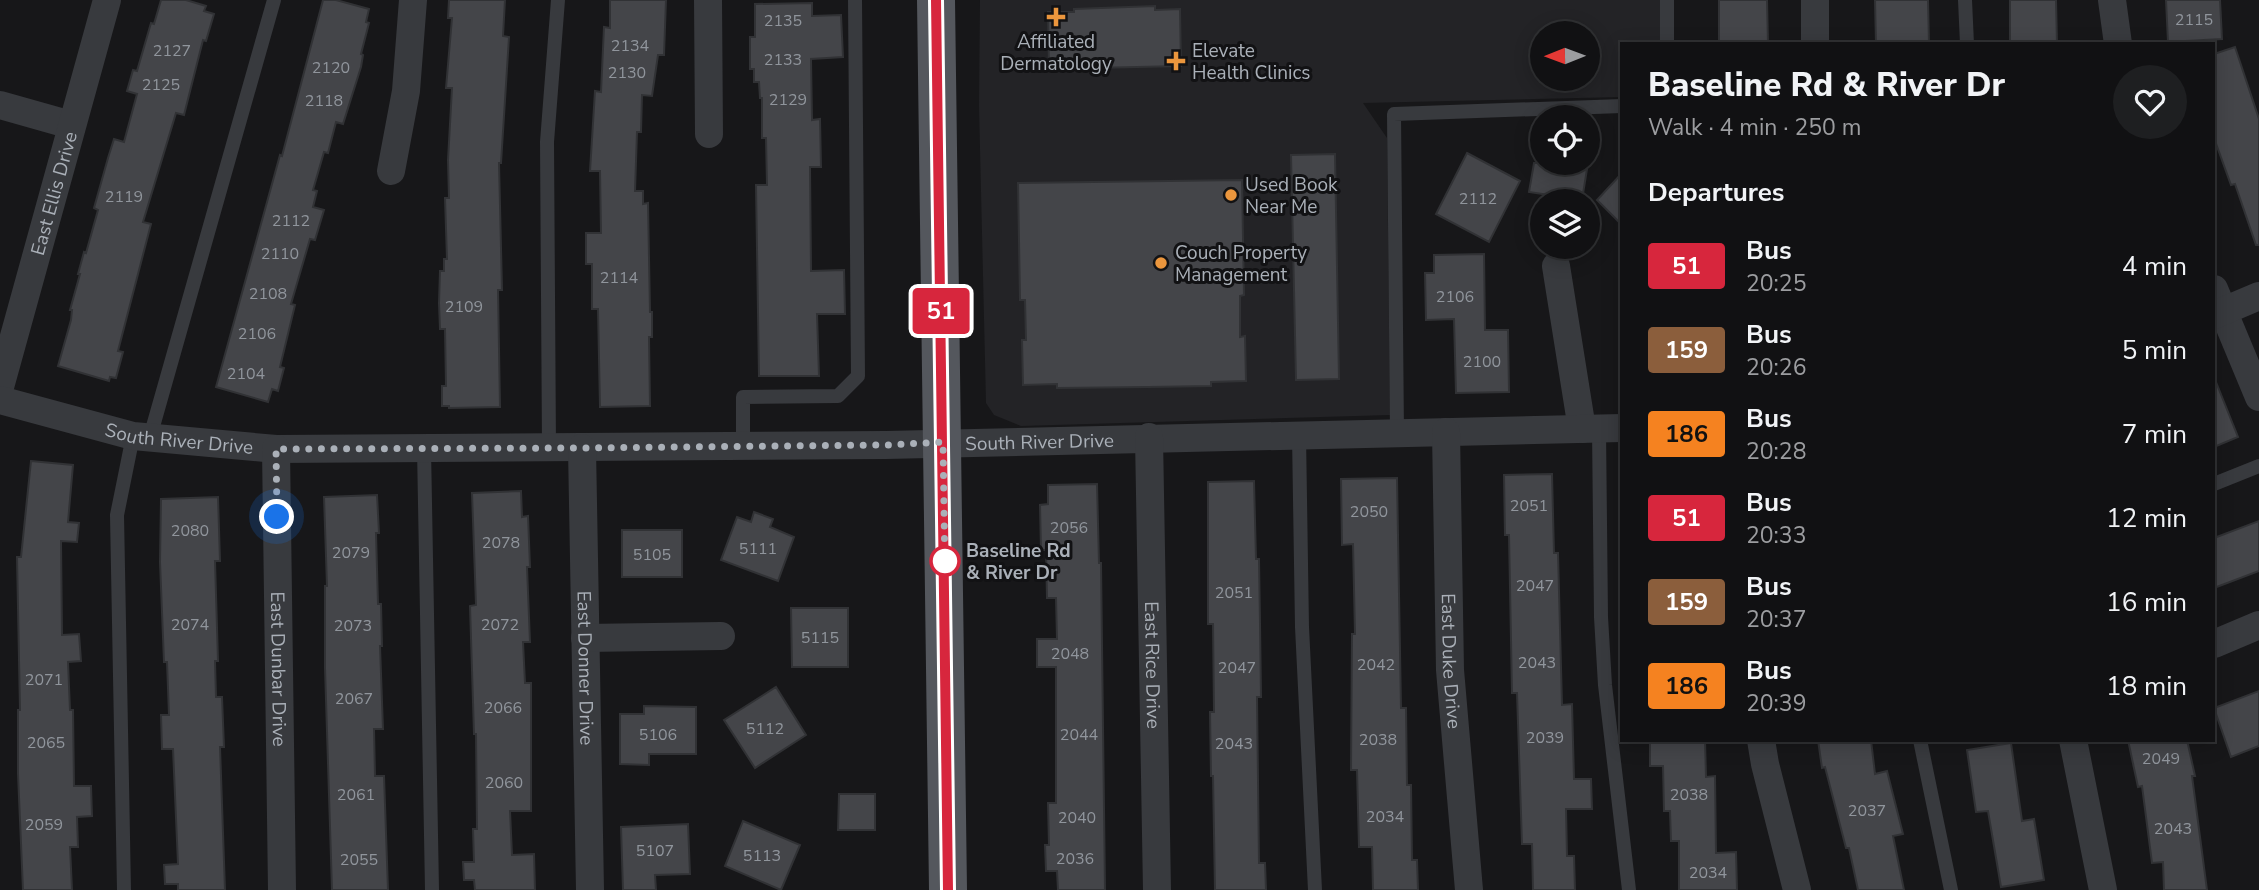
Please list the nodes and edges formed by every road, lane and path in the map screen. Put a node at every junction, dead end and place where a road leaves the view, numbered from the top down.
1 (107, 0) edge
2 (274, 0) edge
3 (414, 0) edge
4 (558, 0) edge
5 (708, 0) edge
6 (855, 0) edge
7 (936, 0) edge
8 (1667, 0) edge
9 (1815, 0) edge
10 (1965, 0) edge
11 (2112, 0) edge
12 (1667, 42) edge
13 (1815, 42) edge
14 (1967, 42) edge
15 (2118, 42) edge
16 (0, 104) edge
17 (1620, 106) edge
18 (71, 125) junction
19 (709, 134) dead end
20 (391, 171) dead end
21 (1556, 266) dead end
22 (2259, 296) edge
23 (2217, 305) edge
24 (0, 387) edge
25 (2259, 397) edge
26 (0, 400) edge
27 (1601, 429) edge
28 (1446, 432) junction
29 (1396, 433) junction
30 (1299, 435) junction
31 (142, 437) junction
32 (1149, 437) junction
33 (943, 442) junction
34 (743, 445) junction
35 (424, 448) junction
36 (549, 448) junction
37 (582, 448) junction
38 (276, 449) junction
39 (2259, 466) edge
40 (2215, 484) edge
41 (2259, 625) edge
42 (721, 636) dead end
43 (585, 638) junction
44 (2215, 644) edge
45 (1761, 742) edge
46 (1920, 742) edge
47 (2073, 742) edge
48 (124, 890) edge
49 (282, 890) edge
50 (432, 890) edge
51 (590, 890) edge
52 (948, 890) edge
53 (1157, 890) edge
54 (1315, 890) edge
55 (1469, 890) edge
56 (1629, 890) edge
57 (1797, 890) edge
58 (1951, 890) edge
59 (2103, 890) edge

1 - 18 street, East Ellis Drive
2 - 31 lane
3 - 20 street
4 - 36 lane
5 - 19 street
6 - 34 lane
7 - 33 main road
8 - 12 lane
9 - 13 street
10 - 14 lane
11 - 15 street
16 - 18 street
17 - 29 lane
18 - 24 street, East Ellis Drive
21 - 27 street
22 - 23 street
23 - 25 street
26 - 31 street, South River Drive
27 - 28 street, South River Drive
27 - 56 lane
28 - 29 street, South River Drive
28 - 55 street, East Duke Drive
29 - 30 street, South River Drive
30 - 32 street, South River Drive
30 - 54 lane
31 - 38 street, South River Drive
31 - 48 lane
32 - 33 street, South River Drive
32 - 53 street, East Rice Drive
33 - 34 street, South River Drive
33 - 52 main road
34 - 37 street, South River Drive
35 - 36 street, South River Drive
35 - 38 street, South River Drive
35 - 50 lane
36 - 37 street, South River Drive
37 - 43 street, East Donner Drive
38 - 49 street, East Dunbar Drive
39 - 40 lane
41 - 44 street
42 - 43 street
43 - 51 street, East Donner Drive
45 - 57 street
46 - 58 lane
47 - 59 street

